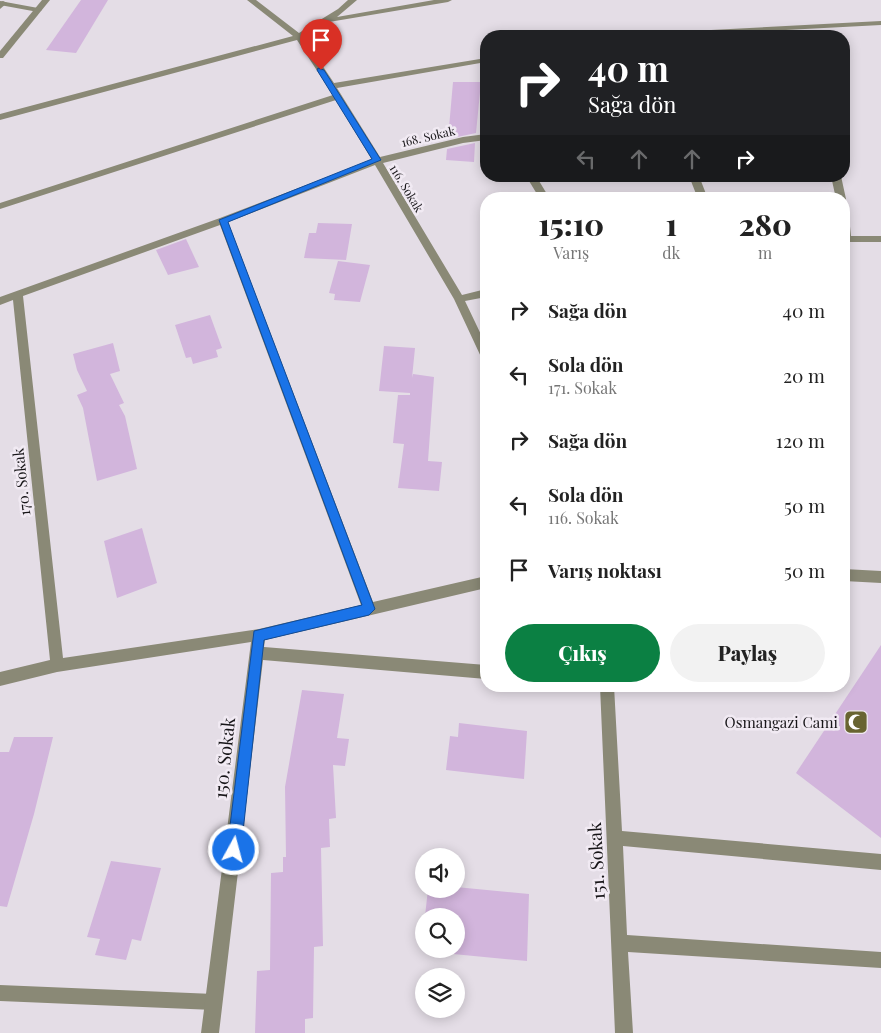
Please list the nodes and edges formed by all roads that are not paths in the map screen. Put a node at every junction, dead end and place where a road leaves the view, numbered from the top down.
1 (46, 0) edge
2 (251, 0) edge
3 (353, 0) edge
4 (448, 0) edge
5 (1, 4) edge
6 (38, 10) junction
7 (324, 22) junction
8 (881, 23) edge
9 (782, 27) junction
10 (733, 30) edge
11 (783, 30) edge
12 (299, 37) junction
13 (0, 56) edge
14 (480, 61) edge
15 (331, 86) junction
16 (338, 96) junction
17 (0, 117) edge
18 (480, 138) edge
19 (377, 160) junction
20 (0, 206) edge
21 (223, 220) junction
22 (881, 239) edge
23 (850, 241) edge
24 (480, 294) edge
25 (18, 295) junction
26 (459, 299) junction
27 (0, 301) edge
28 (480, 343) edge
29 (850, 575) edge
30 (881, 577) edge
31 (480, 583) edge
32 (369, 609) junction
33 (259, 635) junction
34 (256, 653) junction
35 (58, 664) junction
36 (480, 672) edge
37 (0, 679) edge
38 (607, 692) edge
39 (615, 838) junction
40 (881, 862) edge
41 (620, 943) junction
42 (881, 960) edge
43 (0, 993) edge
44 (214, 1002) junction
45 (210, 1033) edge
46 (624, 1033) edge

1 - 6 street
2 - 12 street, 116. Sokak
3 - 7 street
4 - 7 street
5 - 6 street
6 - 13 street
7 - 12 street
8 - 9 street
9 - 10 street
9 - 11 street
12 - 15 street, 116. Sokak
12 - 17 street
14 - 15 street
15 - 16 street, 116. Sokak
16 - 19 street, 116. Sokak
16 - 20 street
18 - 19 street, 168. Sokak
19 - 21 street, 168. Sokak
19 - 26 street, 116. Sokak
21 - 25 street, 168. Sokak
21 - 32 street
22 - 23 street
24 - 26 street
25 - 27 street, 168. Sokak
25 - 35 street, 170. Sokak
26 - 28 street, 116. Sokak
29 - 30 street
31 - 32 street
32 - 33 street
33 - 34 street, 150. Sokak
33 - 35 street
34 - 36 street
34 - 44 street, 150. Sokak
35 - 37 street
38 - 39 street, 151. Sokak
39 - 40 street
39 - 41 street, 151. Sokak
41 - 42 street
41 - 46 street, 151. Sokak
43 - 44 street
44 - 45 street, 150. Sokak

